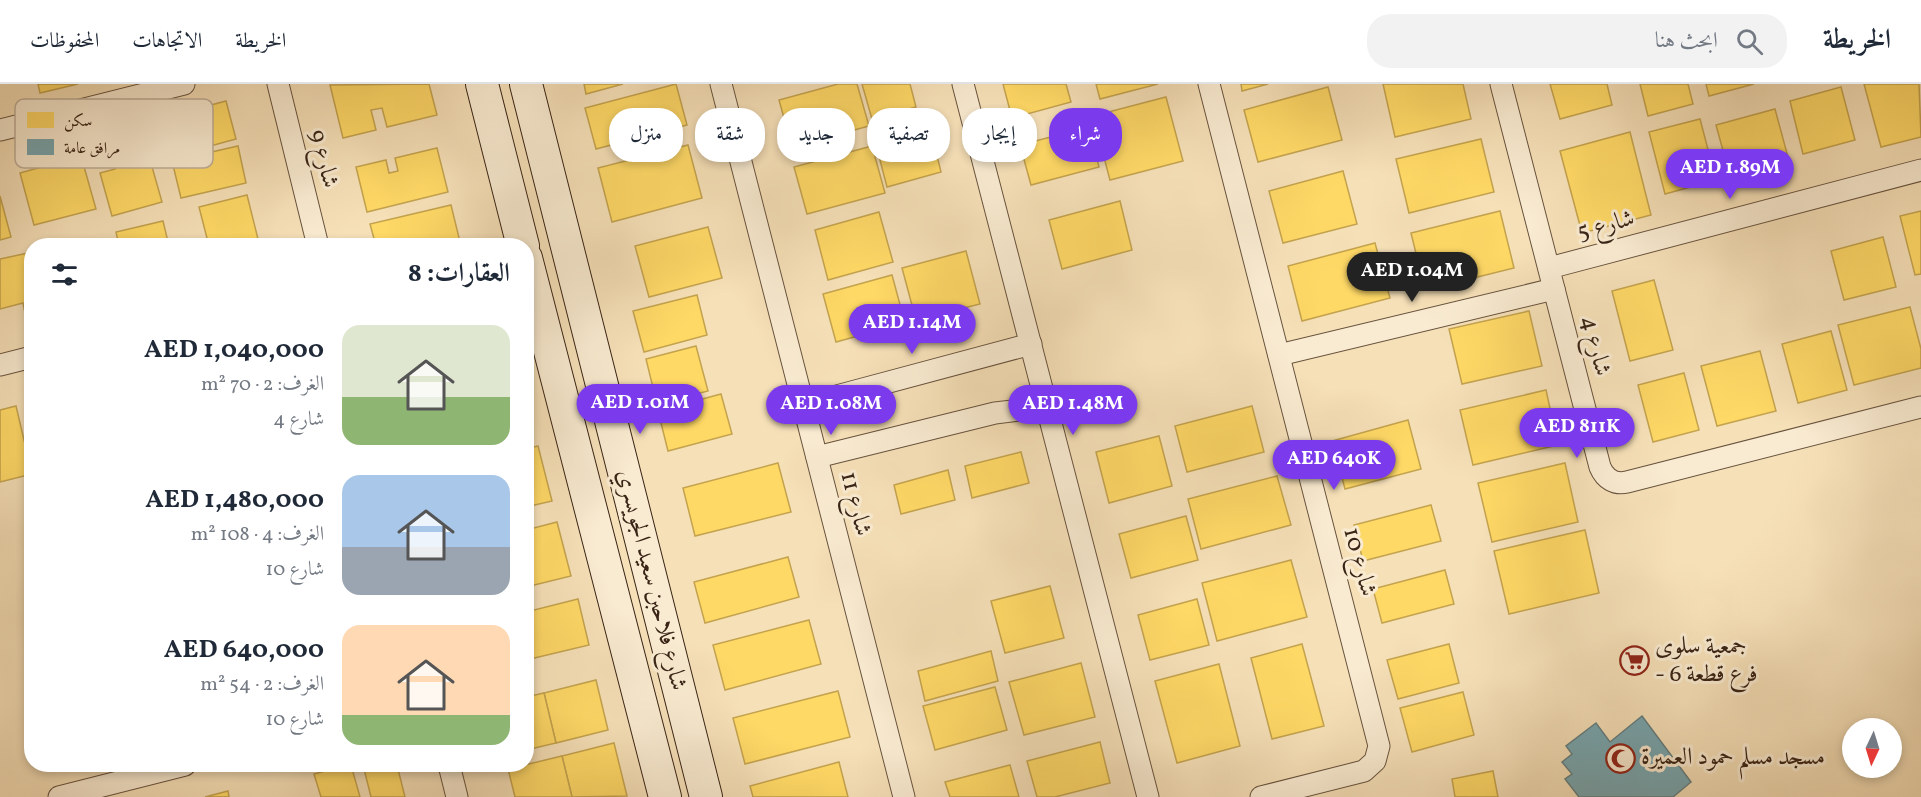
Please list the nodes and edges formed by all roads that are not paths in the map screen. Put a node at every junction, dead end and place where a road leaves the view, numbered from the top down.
1 (184, 84) edge
2 (278, 84) edge
3 (721, 84) edge
4 (963, 84) edge
5 (1209, 84) edge
6 (1501, 84) edge
7 (526, 85) edge
8 (483, 88) edge
9 (124, 99) edge
10 (15, 126) edge
11 (0, 130) edge
12 (1921, 170) edge
13 (316, 238) edge
14 (522, 238) edge
15 (1548, 268) junction
16 (534, 289) edge
17 (1554, 289) junction
18 (1030, 344) junction
19 (1279, 355) junction
20 (24, 359) edge
21 (0, 364) edge
22 (803, 405) junction
23 (1046, 407) junction
24 (1921, 407) edge
25 (817, 457) junction
26 (157, 772) edge
27 (451, 772) edge
28 (59, 797) edge
29 (457, 797) edge
30 (665, 797) edge
31 (706, 797) edge
32 (904, 797) edge
33 (1148, 797) edge
34 (1261, 797) edge

1 - 9 street
2 - 13 street, شارع 9
3 - 22 street, شارع 11
4 - 18 street
5 - 19 street, شارع 10
6 - 15 street, شارع 4
7 - 8 street
7 - 31 street, شارع فلاحبن سعيد الجويسري
8 - 14 street
10 - 11 street
12 - 15 street, شارع 5
15 - 17 street, شارع 4
16 - 30 street, شارع فلاحبن سعيد الجويسري
17 - 19 street
17 - 24 street, شارع 4
18 - 22 street
18 - 23 street
19 - 34 street, شارع 10
20 - 21 street
22 - 25 street, شارع 11
23 - 25 street
23 - 33 street
25 - 32 street, شارع 11
26 - 28 street
27 - 29 street

